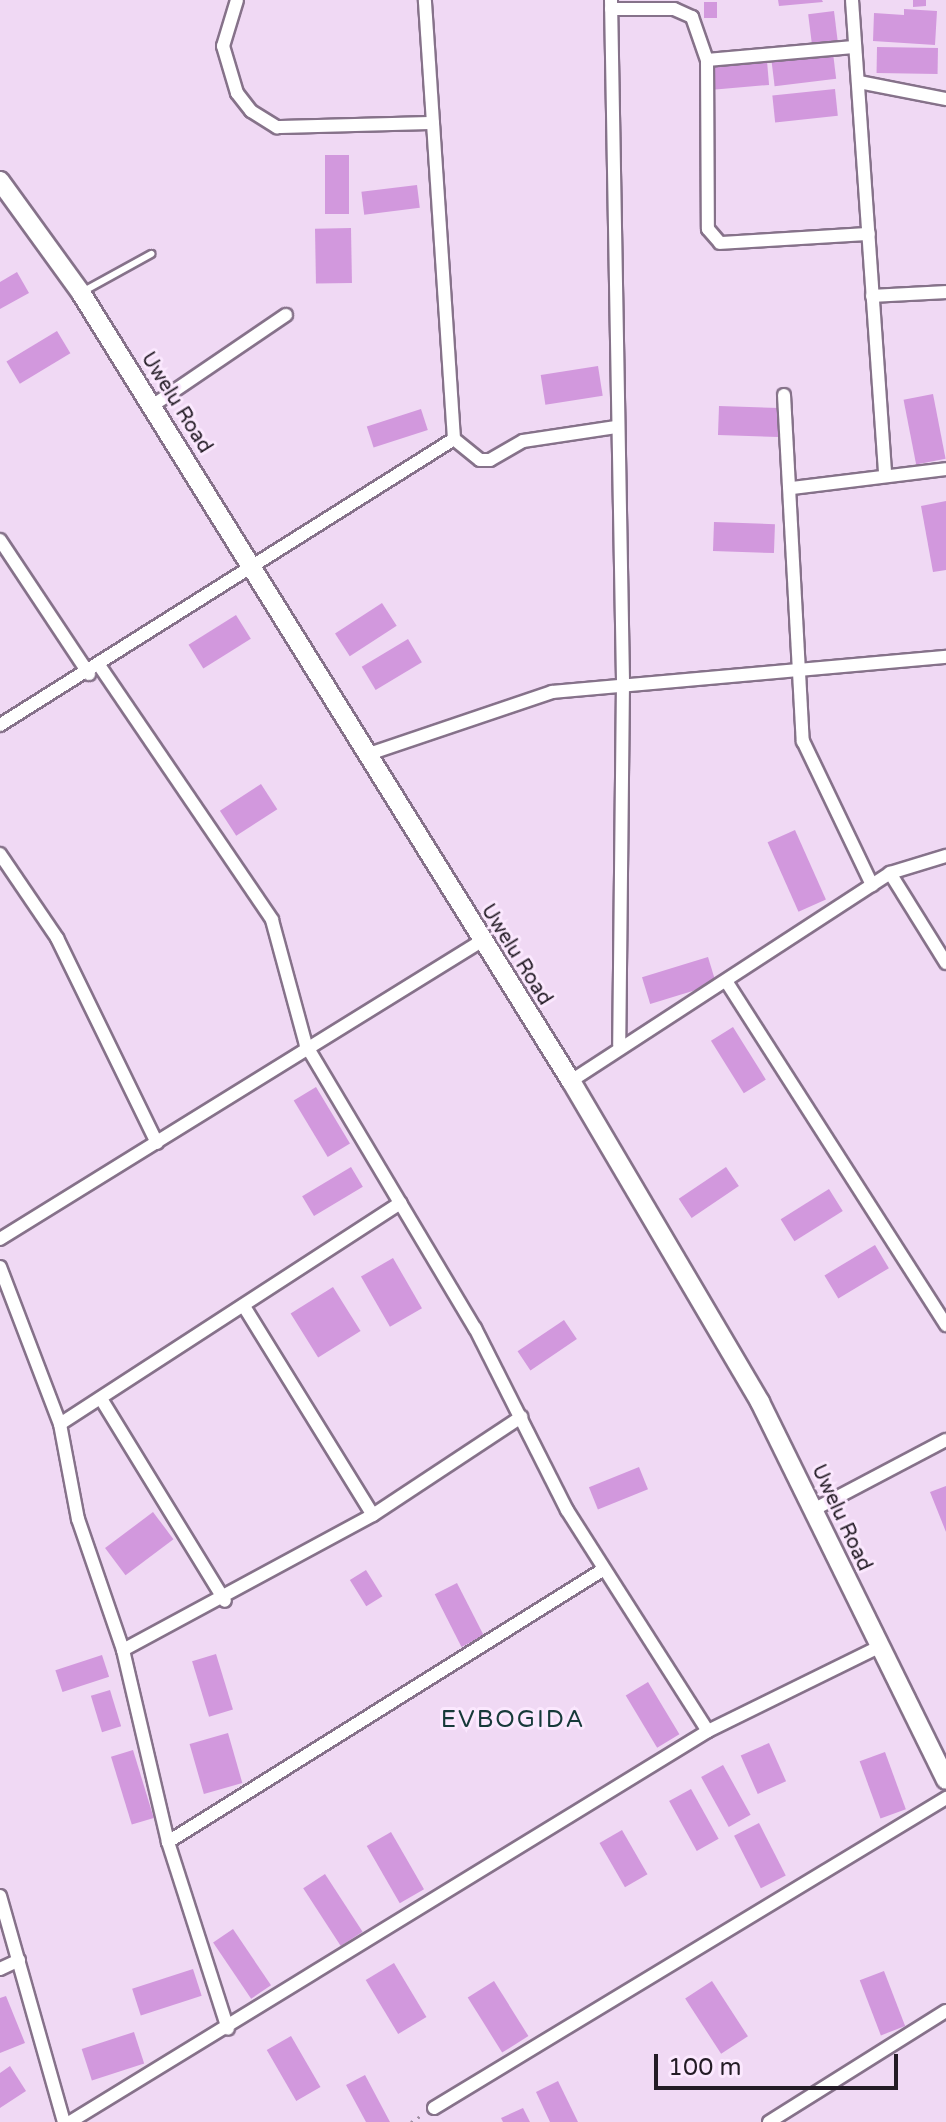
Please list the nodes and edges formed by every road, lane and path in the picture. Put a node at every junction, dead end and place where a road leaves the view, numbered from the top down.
1 (237, 0) edge
2 (425, 0) edge
3 (852, 0) edge
4 (611, 5) edge
5 (853, 47) junction
6 (707, 60) junction
7 (859, 82) junction
8 (946, 99) edge
9 (433, 123) junction
10 (0, 181) edge
11 (869, 234) junction
12 (151, 254) dead end
13 (946, 292) edge
14 (81, 293) junction
15 (872, 296) junction
16 (286, 315) dead end
17 (784, 395) dead end
18 (152, 406) junction
19 (616, 427) junction
20 (454, 439) junction
21 (946, 469) edge
22 (885, 475) junction
23 (792, 488) junction
24 (0, 540) edge
25 (254, 569) junction
26 (946, 657) edge
27 (94, 670) junction
28 (796, 675) junction
29 (623, 682) junction
30 (0, 725) edge
31 (369, 754) junction
32 (0, 854) edge
33 (946, 856) edge
34 (890, 873) junction
35 (872, 885) junction
36 (480, 942) junction
37 (946, 963) edge
38 (728, 984) junction
39 (306, 1045) junction
40 (619, 1045) junction
41 (571, 1081) junction
42 (157, 1143) junction
43 (400, 1203) junction
44 (0, 1239) edge
45 (0, 1267) edge
46 (245, 1308) junction
47 (946, 1325) edge
48 (103, 1402) junction
49 (521, 1417) junction
50 (60, 1424) junction
51 (946, 1440) edge
52 (815, 1509) junction
53 (373, 1515) junction
54 (604, 1569) junction
55 (225, 1601) junction
56 (877, 1648) junction
57 (123, 1650) junction
58 (708, 1731) junction
59 (946, 1780) edge
60 (946, 1798) edge
61 (168, 1842) junction
62 (0, 1896) edge
63 (19, 1960) junction
64 (0, 1969) edge
65 (946, 2011) edge
66 (228, 2029) junction
67 (434, 2108) dead end
68 (67, 2122) edge
69 (769, 2122) edge

1 - 9 street
2 - 9 street
3 - 5 street
4 - 6 street
4 - 19 street
5 - 6 street
5 - 7 street
6 - 11 street
7 - 8 street
7 - 11 street
9 - 20 street
10 - 14 street, Uwelu Road
11 - 15 street
12 - 14 lane
13 - 15 street
14 - 18 street, Uwelu Road
15 - 22 street
16 - 18 street
17 - 23 street
18 - 25 street, Uwelu Road
19 - 20 street
19 - 29 street
20 - 25 street
21 - 22 street
22 - 23 street
23 - 28 street
24 - 27 street
25 - 27 street
25 - 31 street, Uwelu Road
26 - 28 street
27 - 30 street
27 - 39 street
28 - 29 street
28 - 35 street
29 - 31 street
29 - 40 street
31 - 36 street, Uwelu Road
32 - 42 street
33 - 34 street
34 - 35 street
34 - 37 street
35 - 38 street
36 - 39 street
36 - 41 street, Uwelu Road
38 - 40 street
38 - 47 street
39 - 42 street
39 - 43 street
40 - 41 street
41 - 52 street, Uwelu Road
42 - 44 street
43 - 46 street
43 - 49 street
45 - 50 street
46 - 48 street
46 - 53 street
48 - 50 street
48 - 55 street
49 - 53 street
49 - 54 street
50 - 57 street
51 - 52 street
52 - 56 street, Uwelu Road
53 - 55 street
54 - 58 street
54 - 61 street
55 - 57 street
56 - 58 street
56 - 59 street, Uwelu Road
57 - 61 street
58 - 66 street
60 - 67 street
61 - 66 street
62 - 63 street
63 - 64 street
63 - 68 street
65 - 69 street
66 - 68 street

